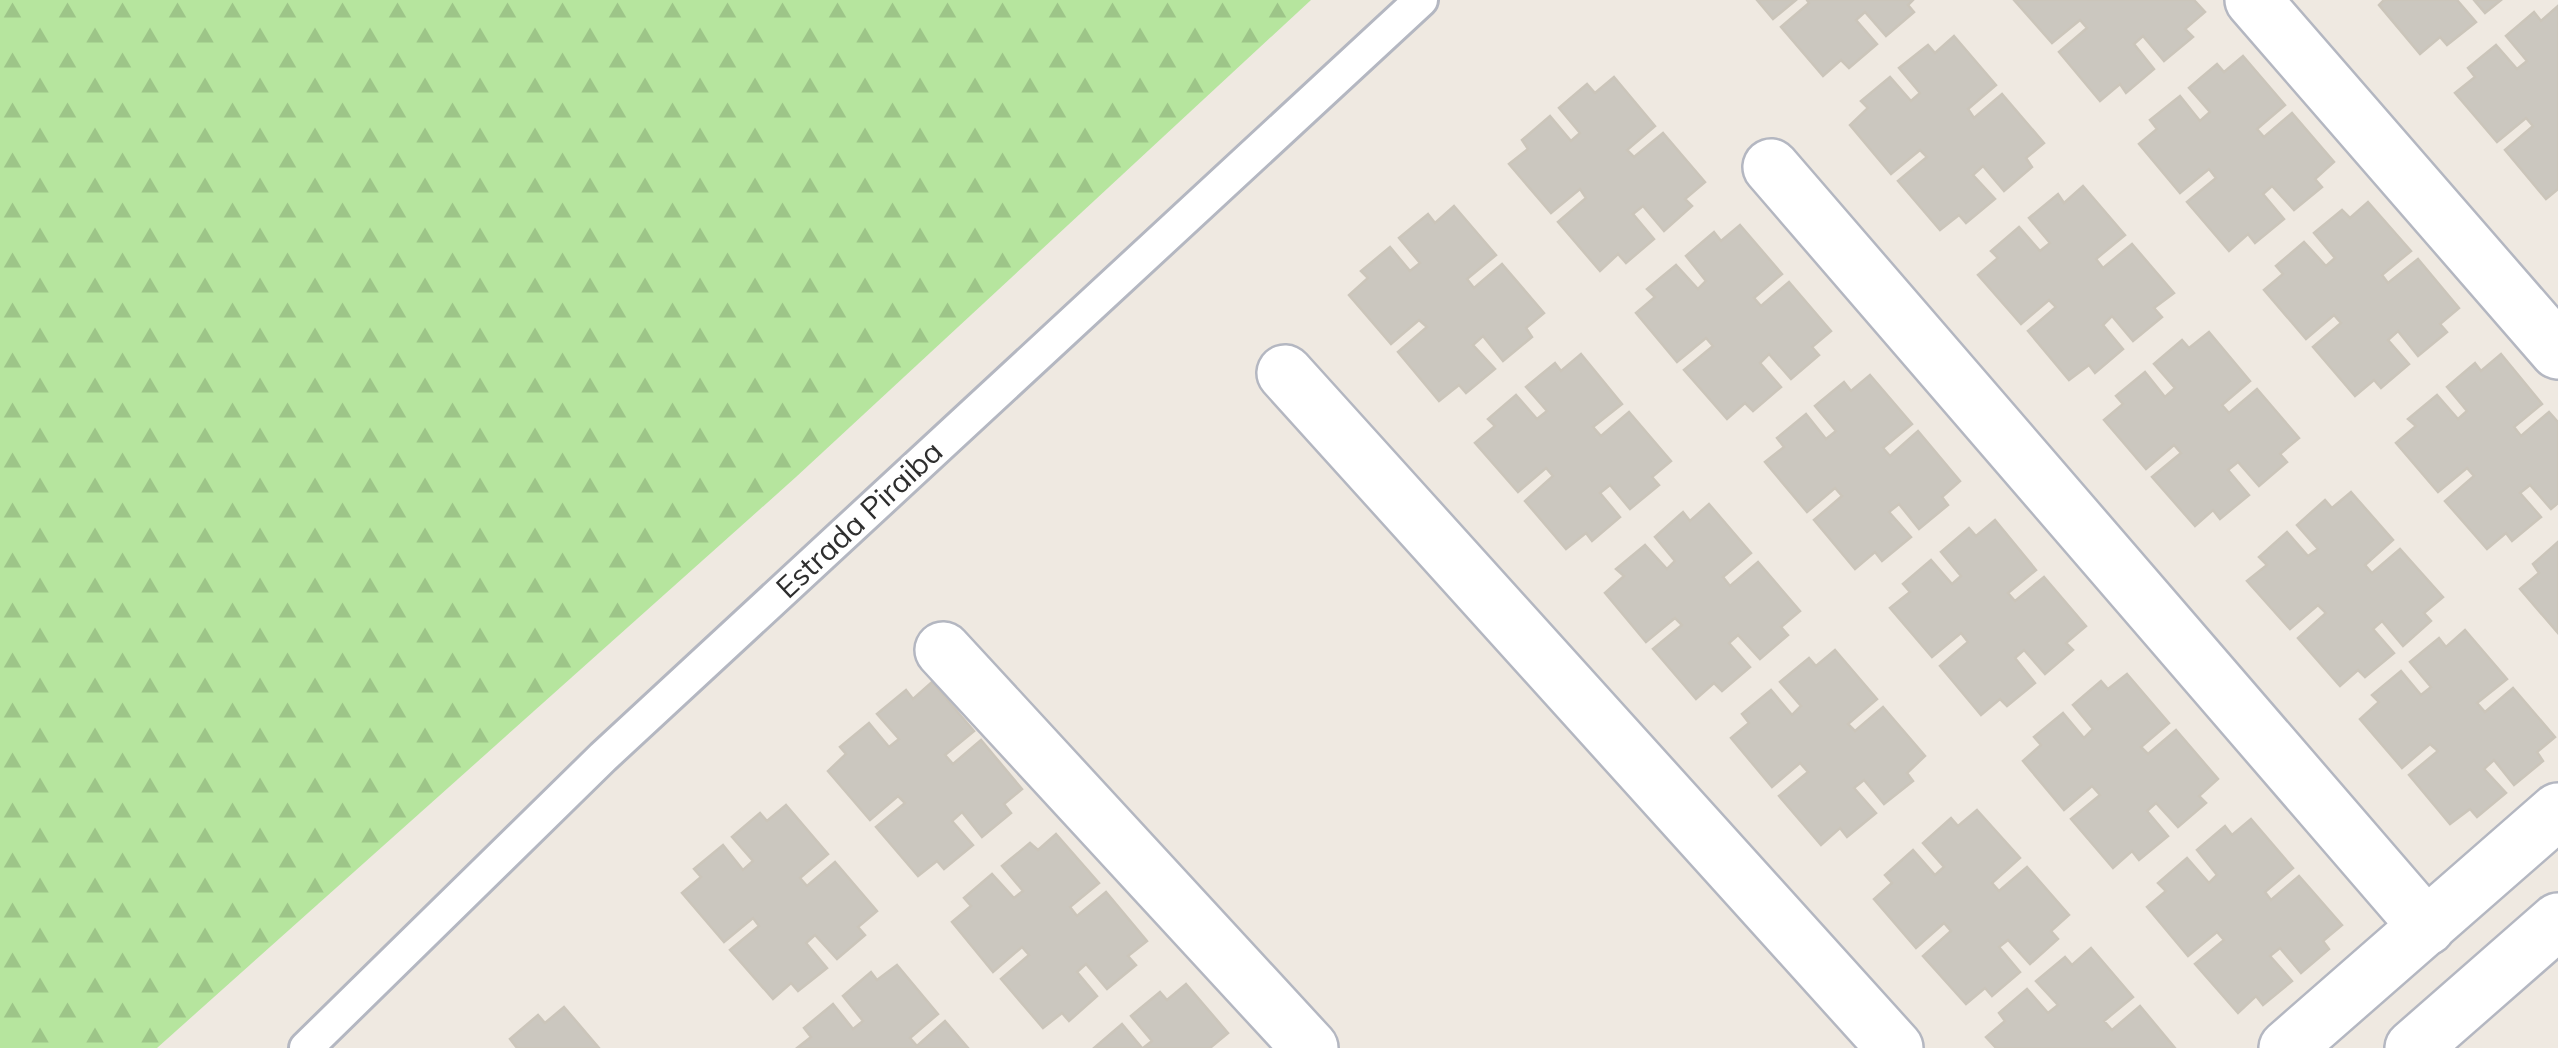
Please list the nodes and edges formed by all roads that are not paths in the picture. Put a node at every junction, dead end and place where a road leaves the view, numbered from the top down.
1 (1421, 0) edge
2 (2252, 0) edge
3 (1771, 167) dead end
4 (2558, 350) edge
5 (1285, 373) dead end
6 (943, 650) dead end
7 (2558, 811) edge
8 (2558, 921) edge
9 (2427, 927) junction
10 (306, 1048) edge
11 (1310, 1048) edge
12 (1895, 1048) edge
13 (2287, 1048) edge
14 (2413, 1048) edge

1 - 10 lane, Estrada Piraiba
2 - 4 street
3 - 9 street
5 - 12 street
6 - 11 street
7 - 9 street
8 - 14 street
9 - 13 street

